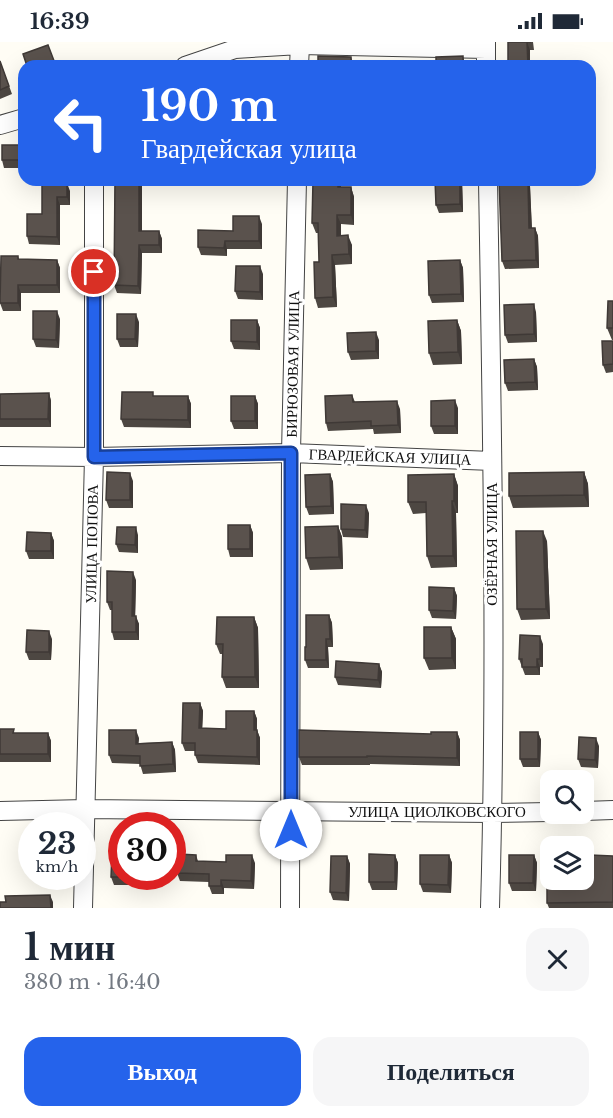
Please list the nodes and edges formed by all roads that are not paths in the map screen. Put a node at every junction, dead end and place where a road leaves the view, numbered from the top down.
1 (300, 45) junction
2 (486, 52) edge
3 (203, 60) edge
4 (299, 60) edge
5 (18, 120) edge
6 (0, 125) edge
7 (94, 186) edge
8 (297, 186) edge
9 (488, 186) edge
10 (291, 453) junction
11 (0, 456) edge
12 (94, 457) junction
13 (492, 460) junction
14 (85, 809) junction
15 (0, 810) edge
16 (291, 810) junction
17 (613, 810) edge
18 (594, 811) edge
19 (540, 812) edge
20 (492, 813) junction
21 (83, 908) edge
22 (290, 908) edge
23 (490, 908) edge

1 - 2 street
1 - 3 street
1 - 4 street
5 - 6 street
7 - 12 street, УЛИЦА ПОПОВА
8 - 10 street, БИРЮЗОВАЯ УЛИЦА
9 - 13 street, ОЗЁРНАЯ УЛИЦА
10 - 12 street, ГВАРДЕЙСКАЯ УЛИЦА
10 - 13 street, ГВАРДЕЙСКАЯ УЛИЦА
10 - 16 street, БИРЮЗОВАЯ УЛИЦА
11 - 12 street, ГВАРДЕЙСКАЯ УЛИЦА
12 - 14 street, УЛИЦА ПОПОВА
13 - 20 street, ОЗЁРНАЯ УЛИЦА
14 - 15 street, УЛИЦА ЦИОЛКОВСКОГО
14 - 16 street, УЛИЦА ЦИОЛКОВСКОГО
14 - 21 street, УЛИЦА ПОПОВА
16 - 20 street, УЛИЦА ЦИОЛКОВСКОГО
16 - 22 street, БИРЮЗОВАЯ УЛИЦА
17 - 18 street
19 - 20 street, УЛИЦА ЦИОЛКОВСКОГО
20 - 23 street, ОЗЁРНАЯ УЛИЦА

